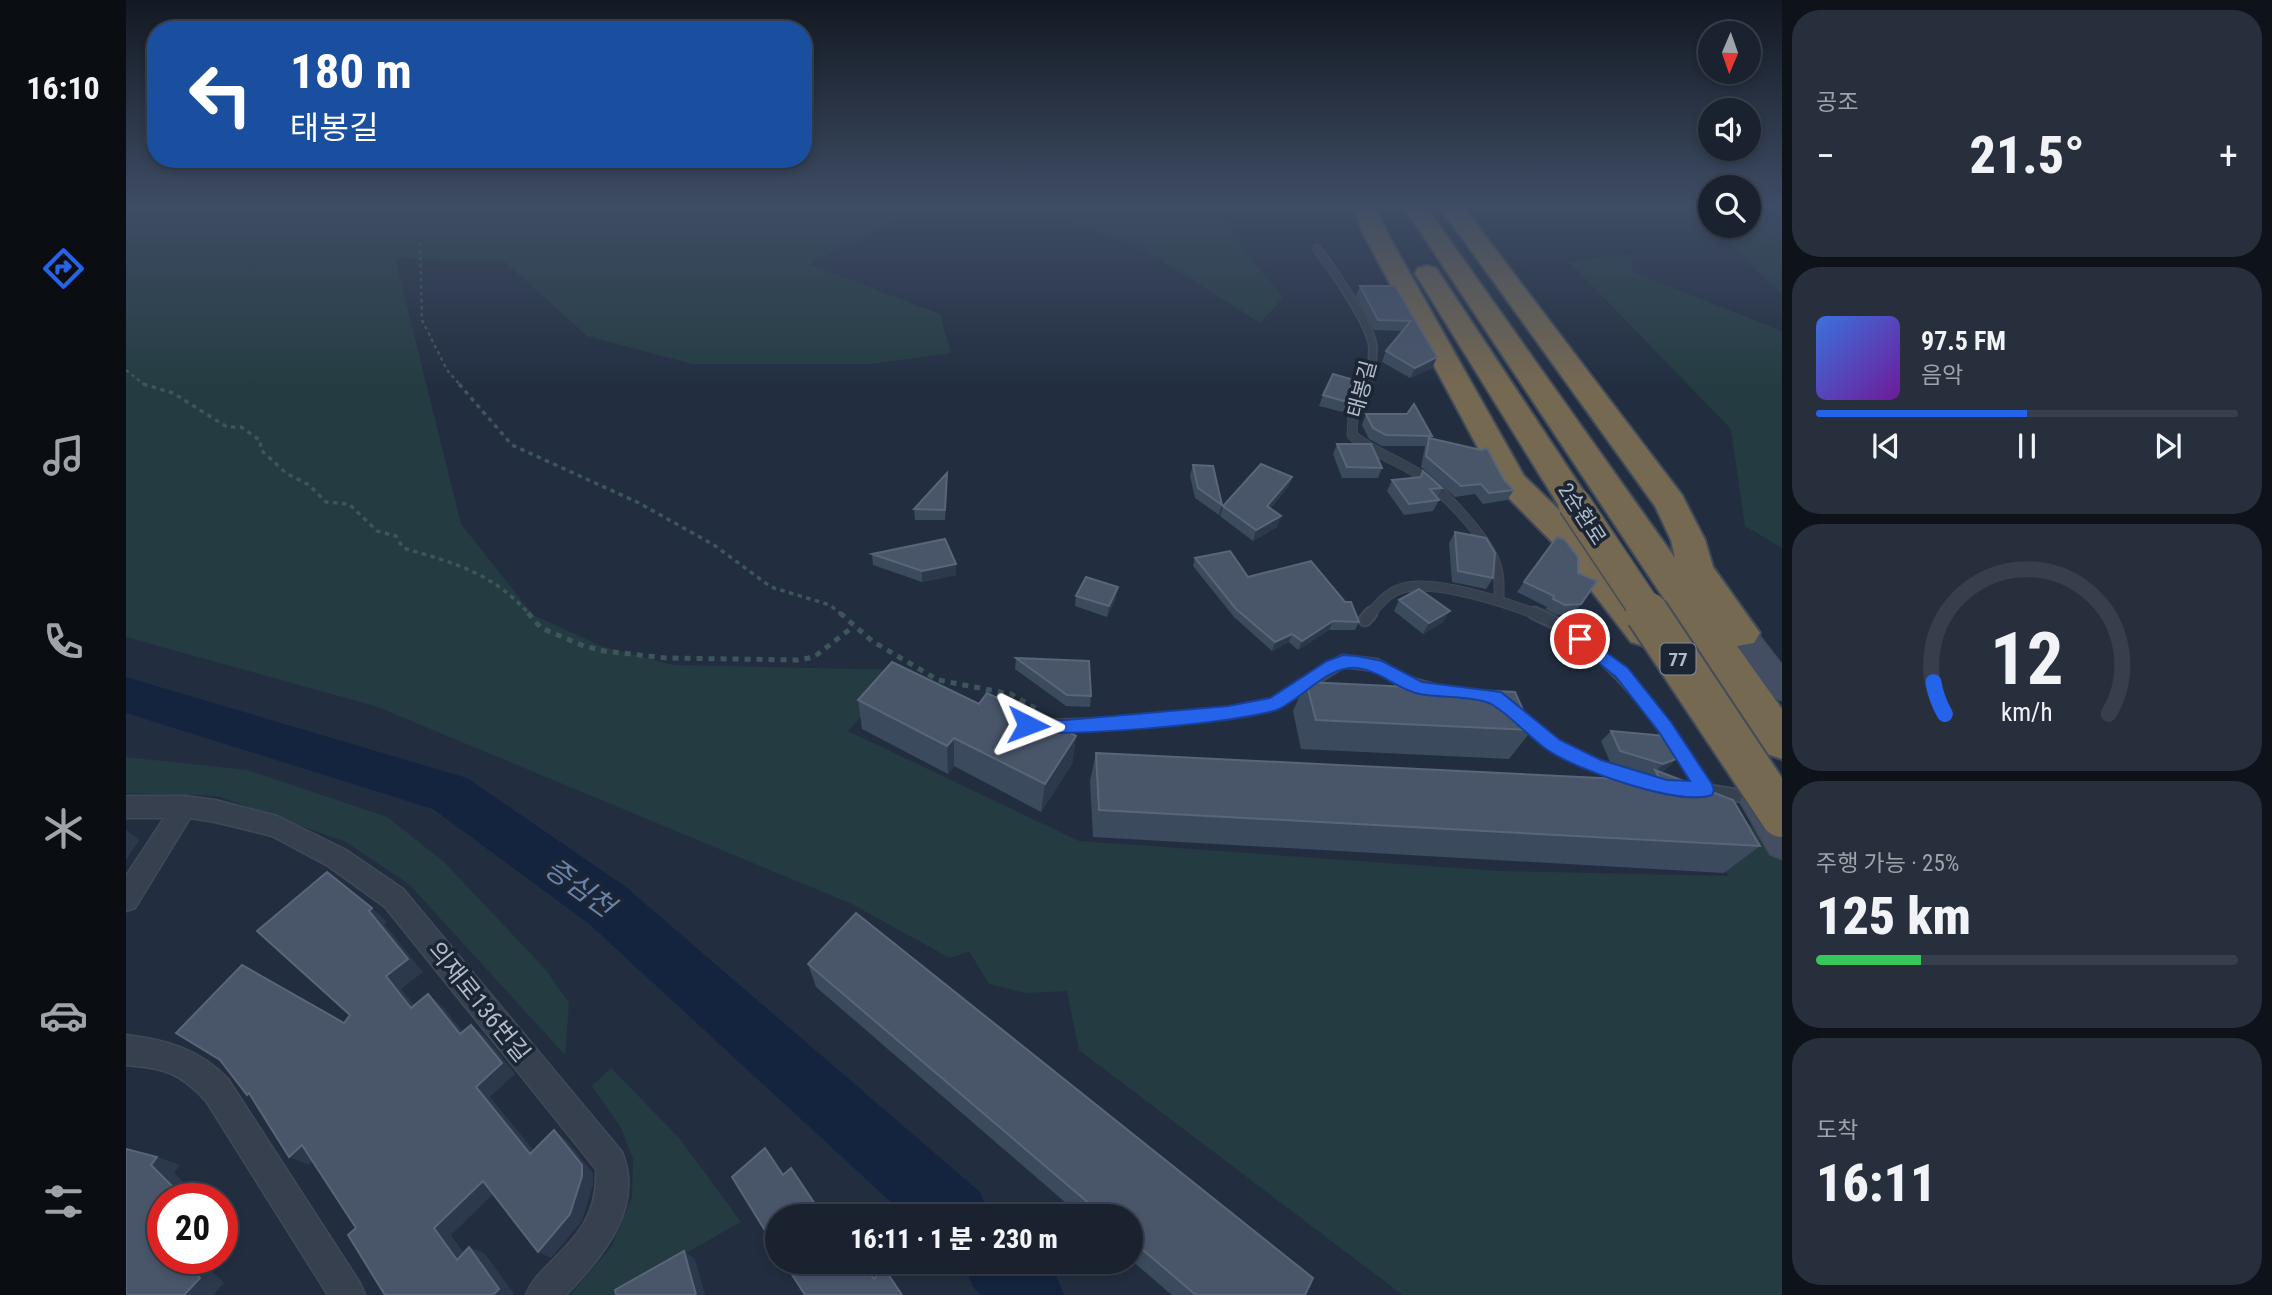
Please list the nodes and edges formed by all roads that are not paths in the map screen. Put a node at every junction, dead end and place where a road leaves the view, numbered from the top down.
1 (1331, 267) edge
2 (1394, 267) edge
3 (1424, 267) edge
4 (1458, 267) edge
5 (1496, 267) edge
6 (1499, 599) junction
7 (1365, 620) dead end
8 (1644, 632) joint
9 (1741, 633) joint
10 (1782, 688) edge
11 (1445, 691) edge
12 (1505, 705) edge
13 (1028, 725) edge
14 (1782, 742) edge
15 (1667, 787) edge
16 (1679, 788) edge
17 (1705, 790) junction
18 (126, 807) edge
19 (184, 807) junction
20 (1773, 807) edge
21 (1782, 843) edge
22 (126, 899) edge
23 (126, 1050) edge
24 (348, 1295) edge
25 (543, 1295) edge

1 - 6 lane, 태봉길
2 - 8 highway
3 - 20 highway, 2순환로 / 77, bridge
4 - 14 highway, 2순환로 / 77
5 - 9 highway
6 - 7 lane
6 - 17 lane
8 - 20 street
9 - 10 street
11 - 13 lane
12 - 15 lane
16 - 17 lane
17 - 20 lane
18 - 19 street, 의재로136번길
19 - 22 street
19 - 25 street, 의재로136번길
20 - 21 street
23 - 24 street

